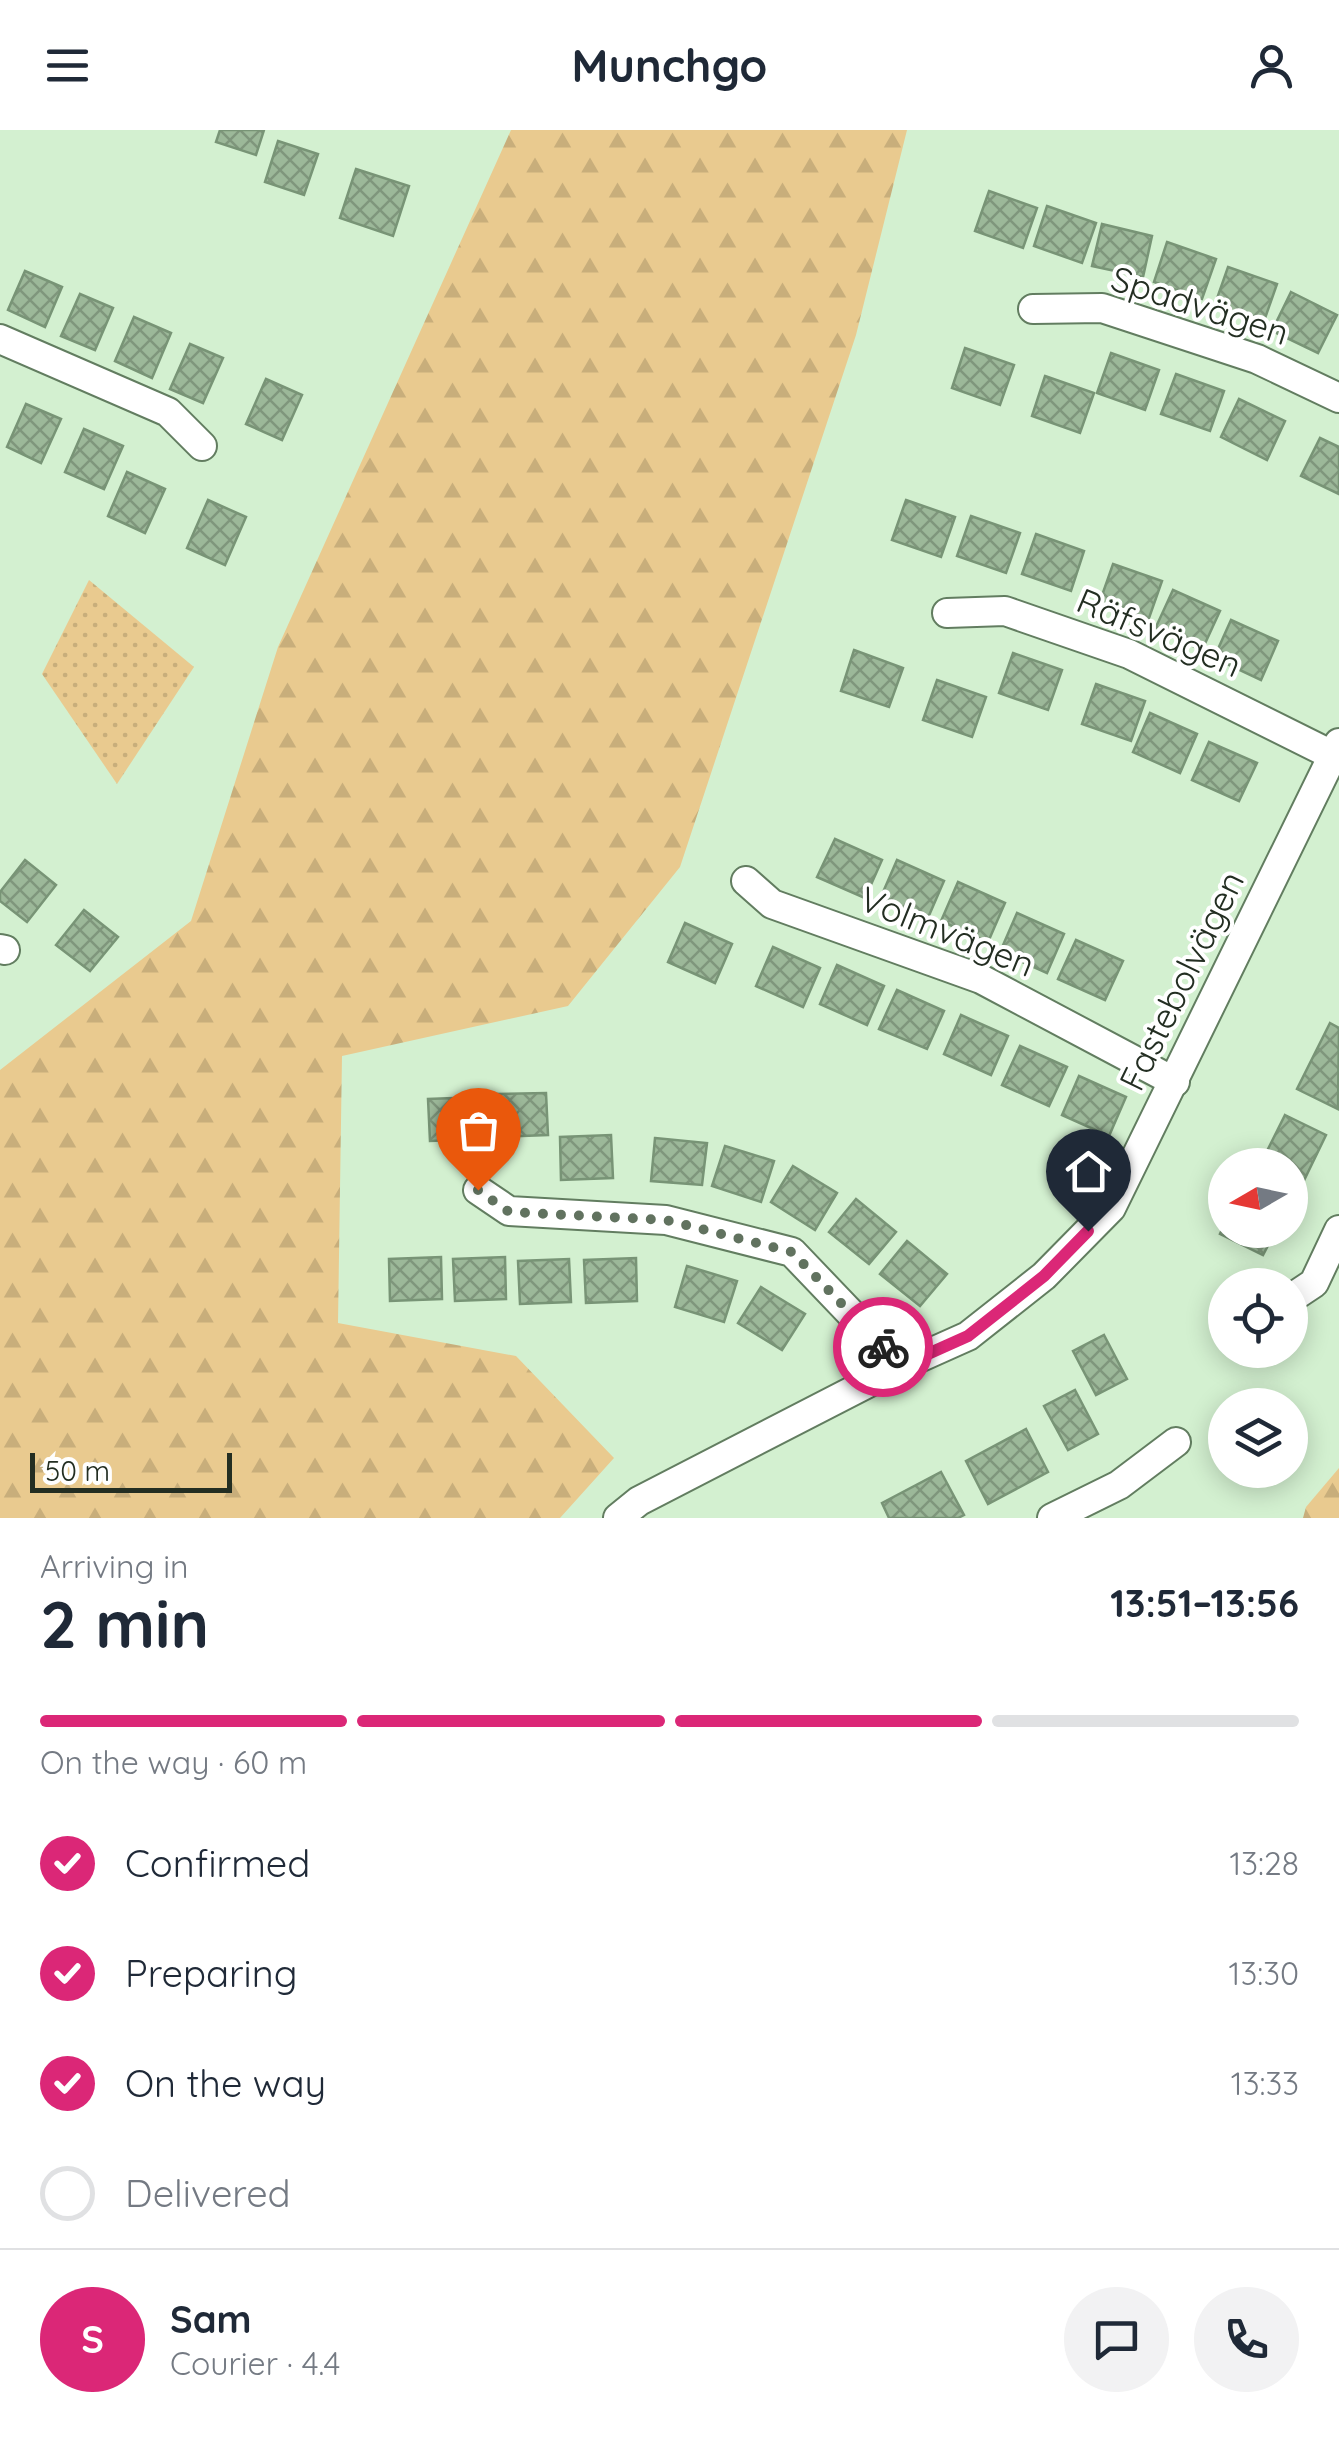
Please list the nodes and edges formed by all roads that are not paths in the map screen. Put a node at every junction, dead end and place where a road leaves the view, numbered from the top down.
1 (1033, 309) dead end
2 (0, 339) edge
3 (1339, 398) edge
4 (202, 446) dead end
5 (947, 612) dead end
6 (1336, 749) edge
7 (746, 881) dead end
8 (1175, 1082) junction
9 (478, 1190) dead end
10 (1339, 1230) edge
11 (1308, 1287) edge
12 (901, 1366) junction
13 (1176, 1442) dead end
14 (634, 1512) edge
15 (1052, 1518) edge

1 - 3 street, Spadvägen
2 - 4 street
5 - 6 street, Räfsvägen
6 - 8 street, Fastebolvägen
7 - 8 street, Volmvägen
8 - 12 street, Fastebolvägen
9 - 12 street
10 - 11 street
12 - 14 street, Fastebolvägen
13 - 15 street

